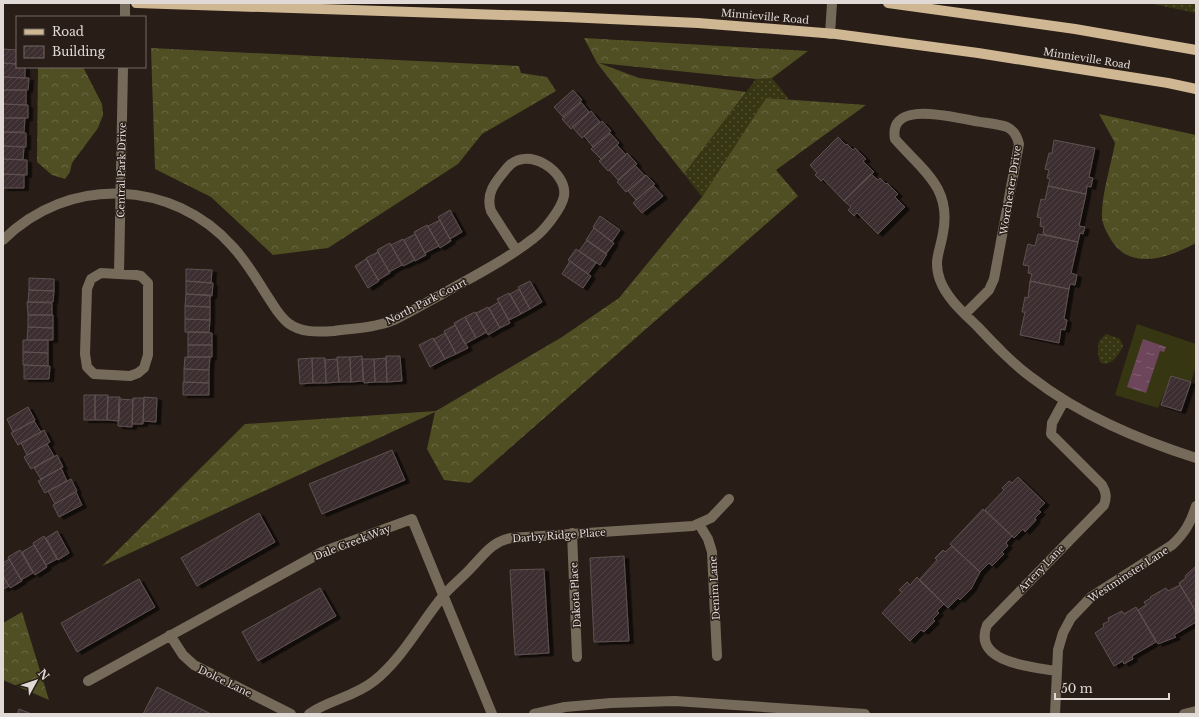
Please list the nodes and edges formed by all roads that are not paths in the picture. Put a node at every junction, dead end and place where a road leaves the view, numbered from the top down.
1 (125, 3) edge
2 (136, 3) edge
3 (832, 3) edge
4 (888, 3) edge
5 (928, 6) edge
6 (125, 16) edge
7 (830, 34) junction
8 (1196, 50) edge
9 (123, 68) edge
10 (1196, 90) edge
11 (121, 193) junction
12 (3, 240) edge
13 (516, 250) junction
14 (119, 273) junction
15 (965, 314) junction
16 (1064, 401) junction
17 (1196, 458) edge
18 (728, 499) dead end
19 (1196, 506) edge
20 (700, 524) junction
21 (572, 534) junction
22 (444, 596) junction
23 (170, 635) junction
24 (717, 656) dead end
25 (577, 657) dead end
26 (1056, 671) junction
27 (88, 681) dead end
28 (1196, 711) edge
29 (291, 714) edge
30 (309, 714) edge
31 (492, 714) edge
32 (534, 714) edge
33 (865, 714) edge
34 (1055, 714) edge
35 (1184, 714) edge

1 - 6 street
2 - 7 main road, Minnieville Road
3 - 7 street
4 - 5 main road
5 - 8 main road
7 - 10 main road, Minnieville Road
9 - 11 street, Central Park Drive
11 - 12 street, North Park Court
11 - 13 street, North Park Court
11 - 14 street, Central Park Drive
13 - 13 street, North Park Court
14 - 14 street
15 - 15 street, Worchester Drive
15 - 16 street, Worchester Drive
16 - 17 street, Worchester Drive
16 - 26 street, Artery Lane
18 - 20 street
19 - 26 street, Westminster Lane
20 - 21 street, Darby Ridge Place
20 - 24 street, Denim Lane
21 - 22 street, Darby Ridge Place
21 - 25 street, Dakota Place
22 - 23 street, Dale Creek Way
22 - 30 street, Darby Ridge Place
22 - 31 street, Dale Creek Way
23 - 27 street, Dale Creek Way
23 - 29 street, Dolce Lane
26 - 34 street, Westminster Lane
28 - 35 street
32 - 33 street

